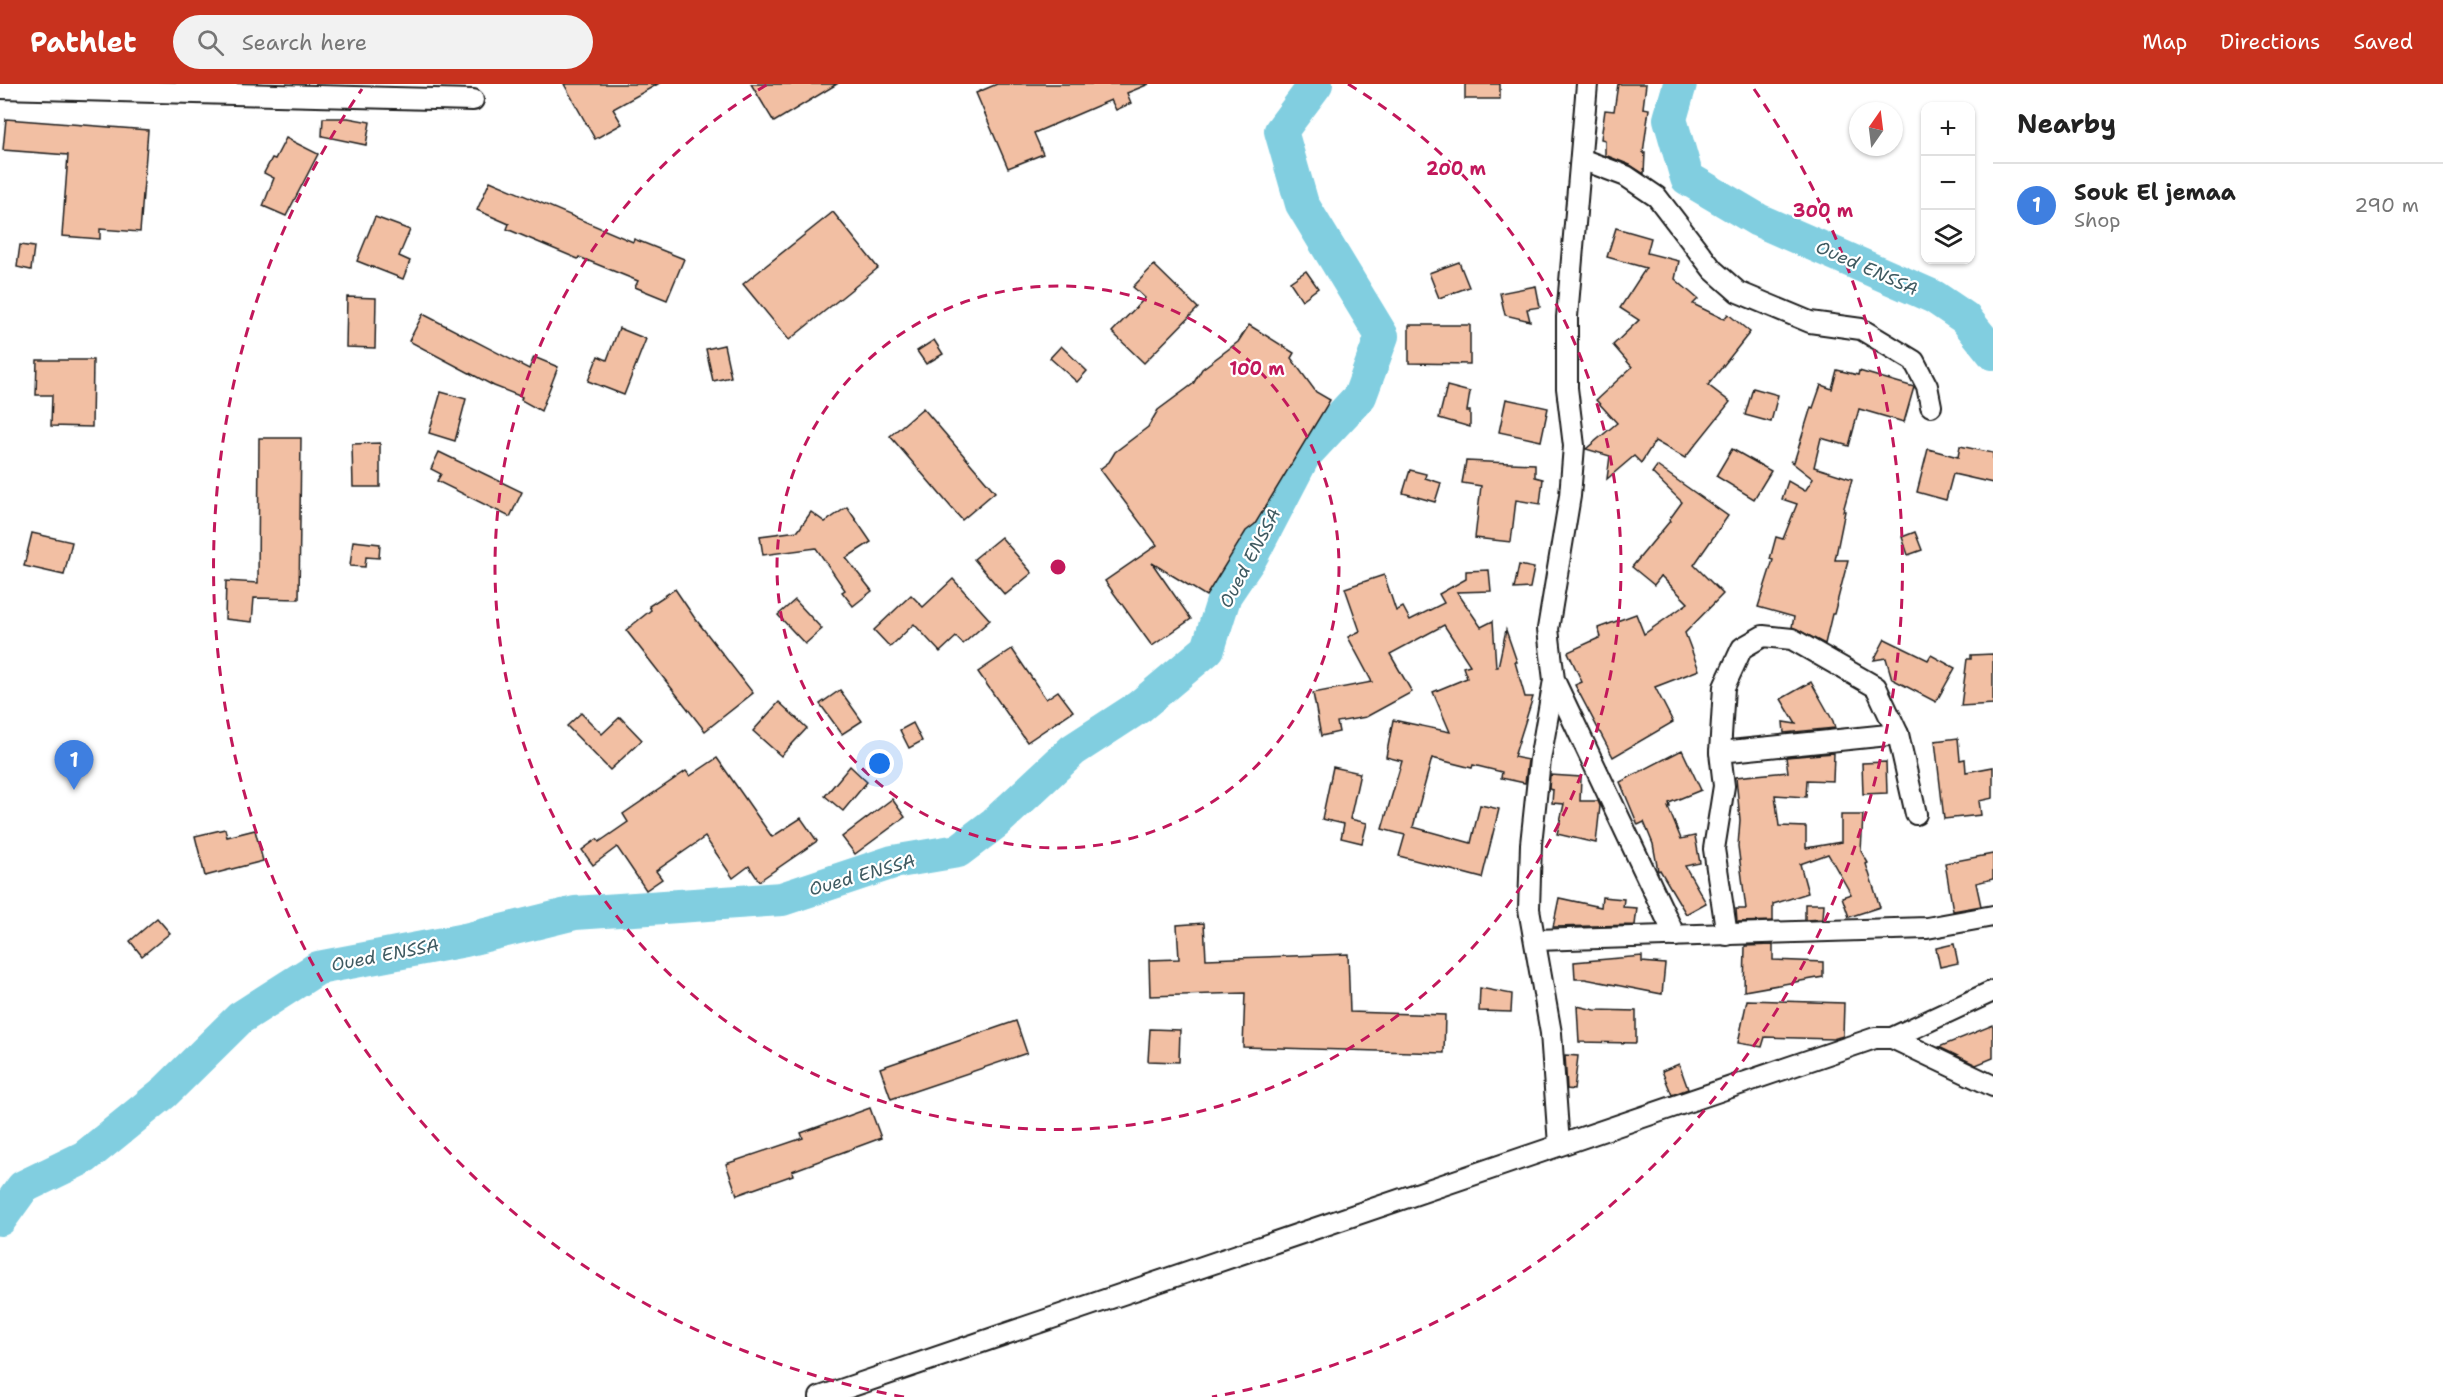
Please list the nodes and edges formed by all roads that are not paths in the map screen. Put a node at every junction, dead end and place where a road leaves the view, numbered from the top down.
1 (1587, 84) edge
2 (0, 88) edge
3 (473, 100) dead end
4 (1581, 159) junction
5 (1931, 406) dead end
6 (1554, 680) junction
7 (1898, 734) junction
8 (1720, 752) junction
9 (1916, 814) dead end
10 (1993, 916) edge
11 (1727, 935) junction
12 (1675, 936) junction
13 (1535, 940) junction
14 (1993, 991) edge
15 (1892, 1038) junction
16 (1993, 1086) edge
17 (1559, 1145) junction
18 (820, 1397) edge

1 - 4 street
2 - 3 street
4 - 5 street
4 - 6 street
6 - 12 street
6 - 13 street
7 - 8 street
7 - 8 street
7 - 9 street
8 - 11 street
10 - 11 street
11 - 12 street
12 - 13 street
13 - 17 street
14 - 15 street
15 - 16 street
15 - 17 street
17 - 18 street

